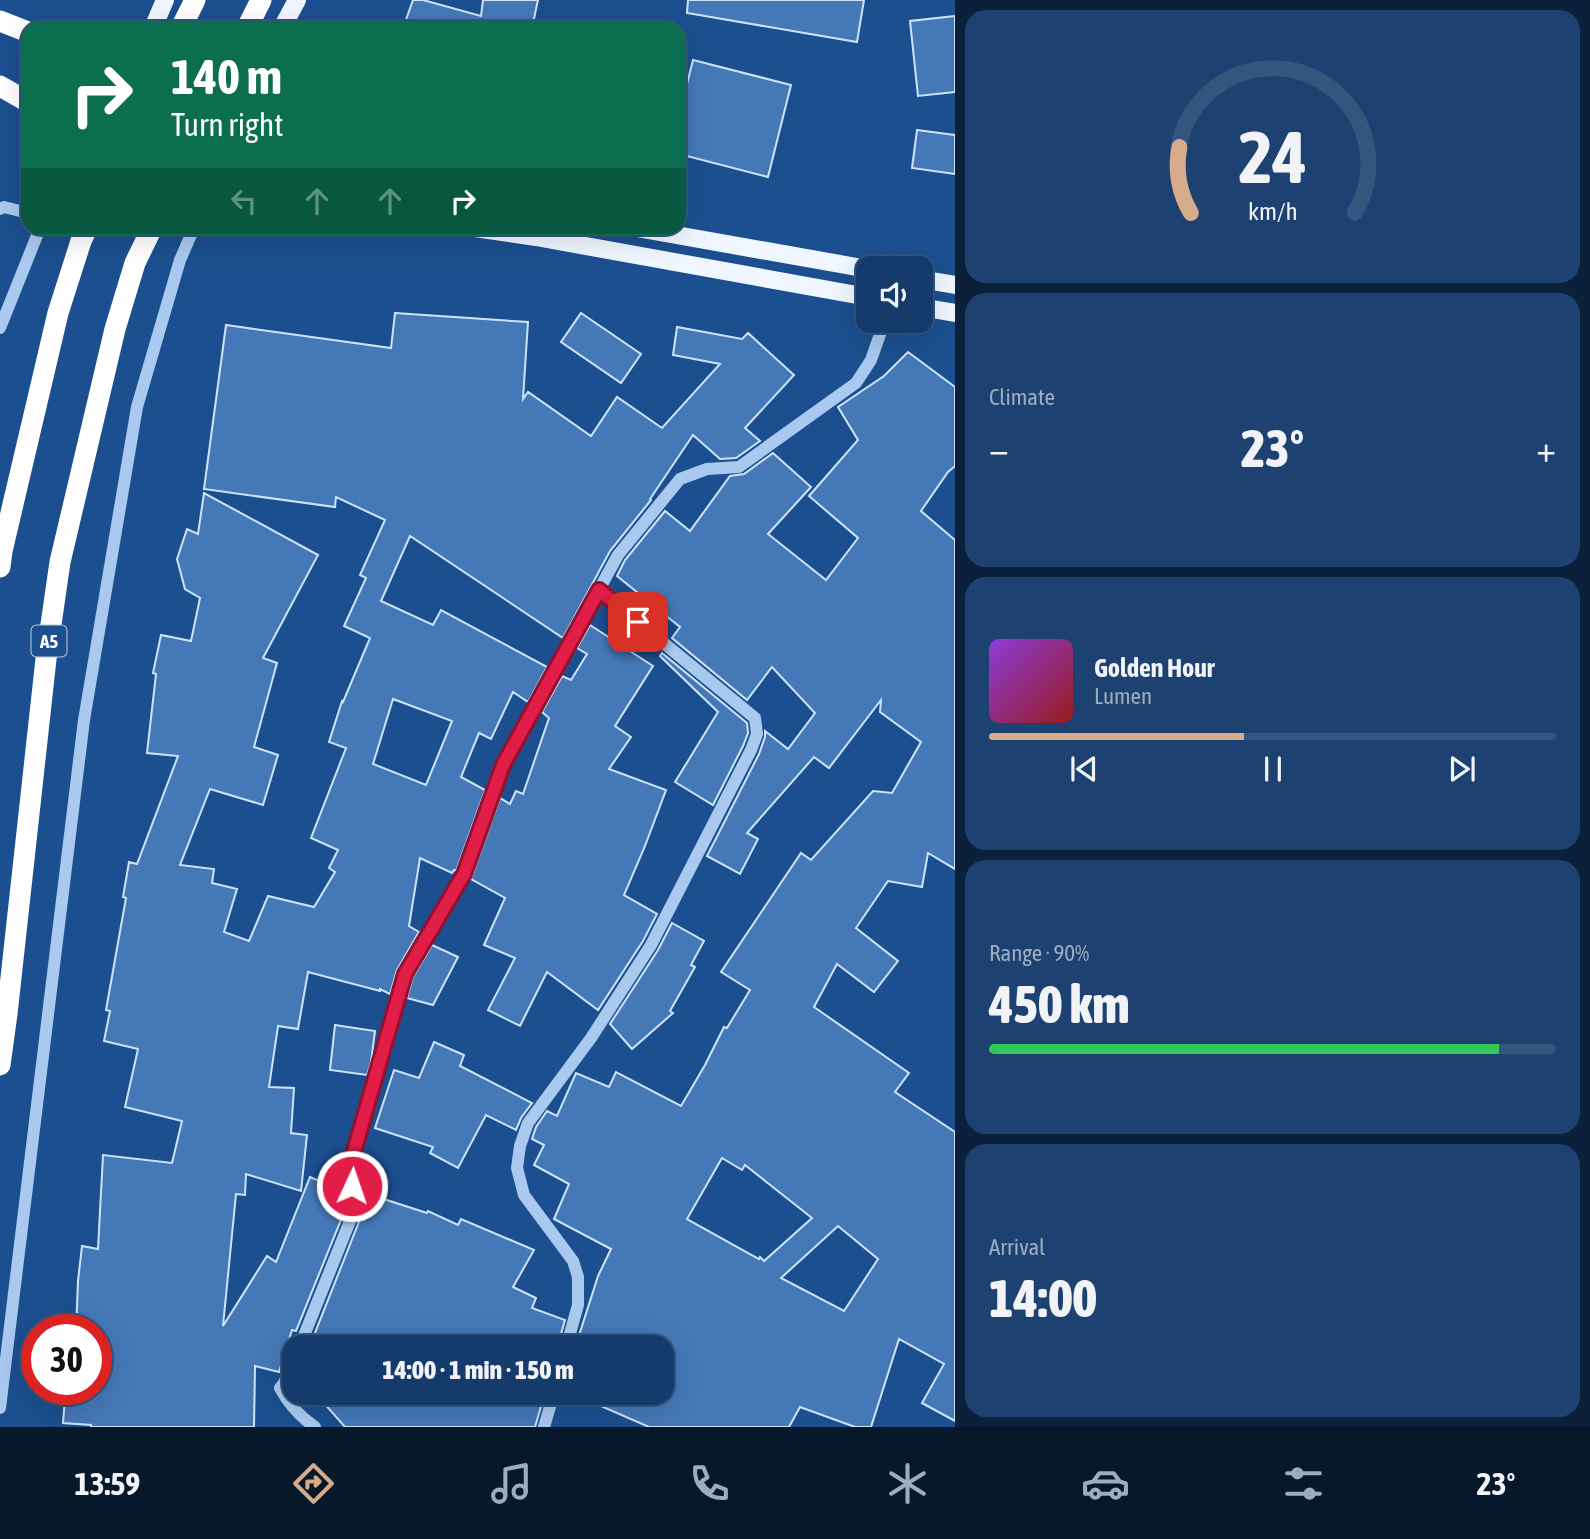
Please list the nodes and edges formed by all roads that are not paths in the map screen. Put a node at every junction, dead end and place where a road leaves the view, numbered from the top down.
1 (165, 0) edge
2 (195, 0) edge
3 (261, 0) edge
4 (297, 0) edge
5 (0, 20) edge
6 (156, 21) edge
7 (184, 21) edge
8 (250, 21) edge
9 (286, 21) edge
10 (21, 29) edge
11 (0, 86) edge
12 (21, 98) edge
13 (0, 209) edge
14 (21, 211) edge
15 (37, 235) edge
16 (84, 235) edge
17 (149, 235) edge
18 (191, 235) edge
19 (522, 235) edge
20 (676, 235) edge
21 (856, 267) edge
22 (933, 281) edge
23 (955, 285) edge
24 (856, 295) edge
25 (933, 309) edge
26 (955, 313) edge
27 (0, 328) edge
28 (880, 333) edge
29 (0, 567) edge
30 (599, 590) junction
31 (0, 1065) edge
32 (304, 1335) edge
33 (570, 1335) edge
34 (291, 1405) edge
35 (550, 1405) edge
36 (0, 1408) edge
37 (315, 1427) edge
38 (544, 1427) edge

1 - 6 main road
2 - 7 highway
3 - 8 highway
4 - 9 main road
5 - 10 highway
11 - 12 highway
13 - 14 street
15 - 27 street
16 - 29 highway
17 - 31 highway, A5
18 - 36 street
19 - 24 main road
20 - 21 main road
22 - 23 main road
25 - 26 main road
28 - 30 street
30 - 32 street
30 - 33 street
34 - 37 street
35 - 38 street

